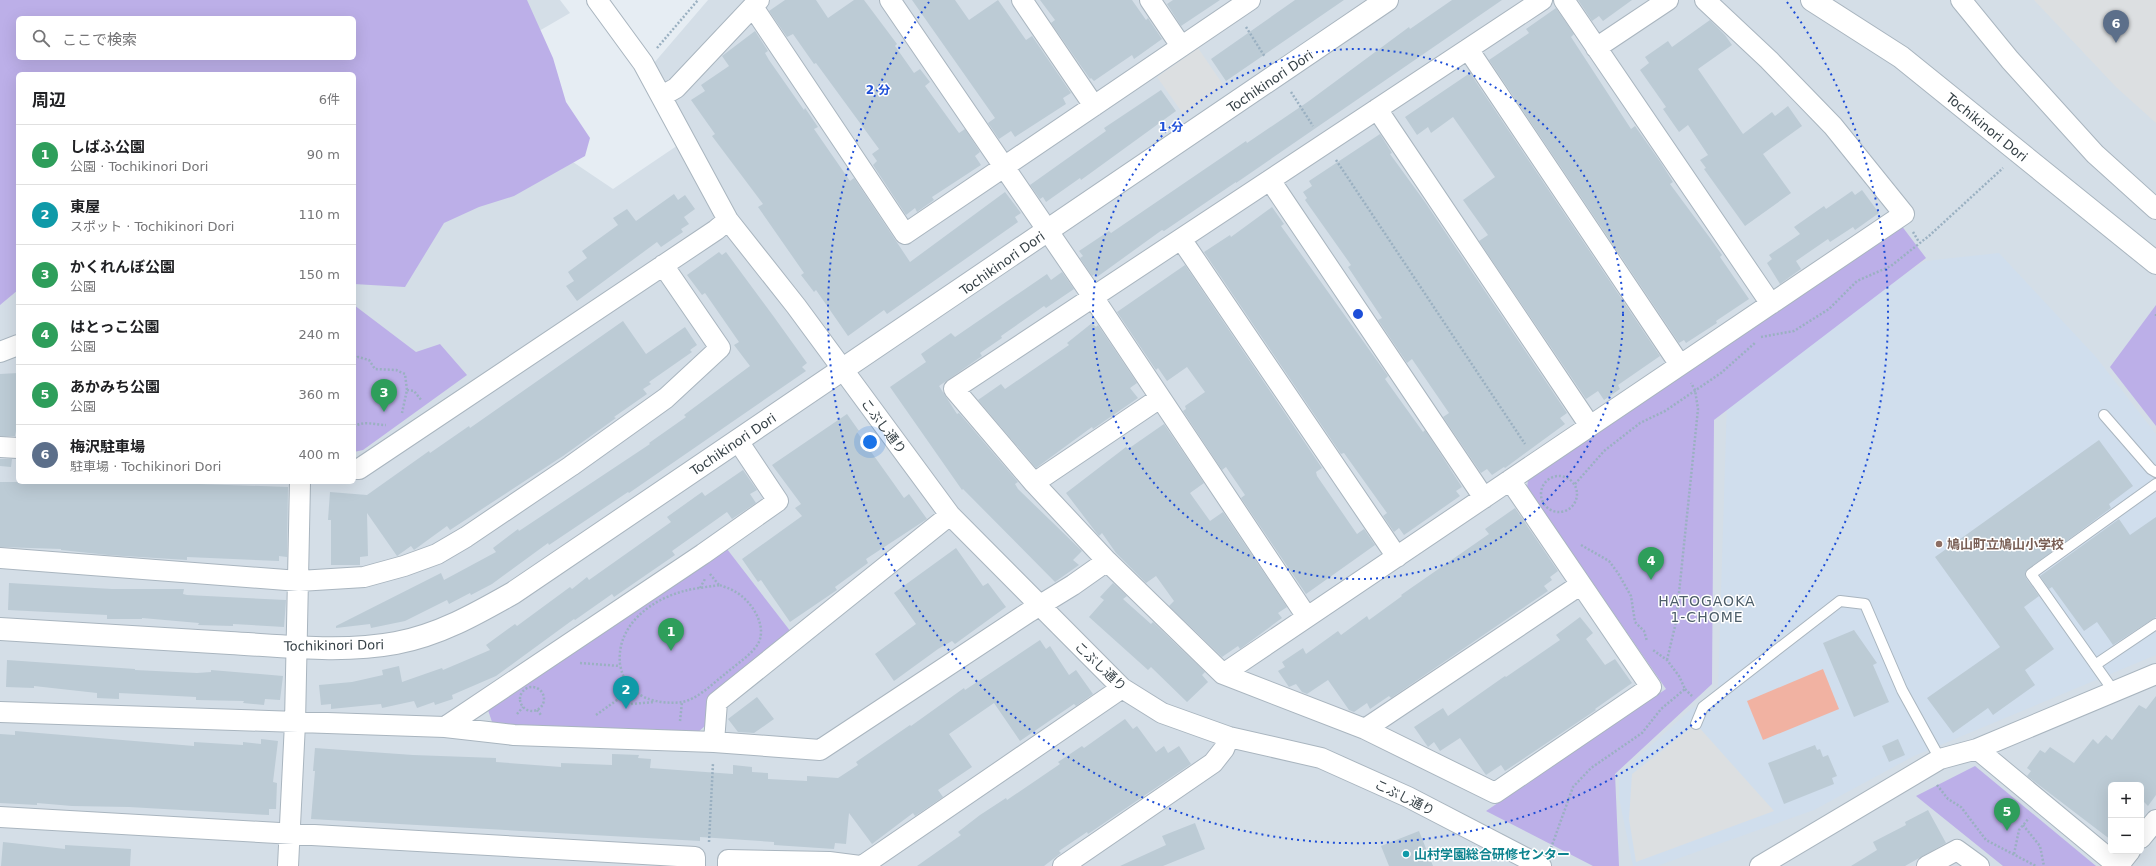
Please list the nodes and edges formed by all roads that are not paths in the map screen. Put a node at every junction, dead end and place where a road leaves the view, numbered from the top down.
1 (597, 0) edge
2 (890, 0) edge
3 (1022, 0) edge
4 (1150, 0) edge
5 (1387, 0) edge
6 (1542, 0) edge
7 (1564, 0) edge
8 (1668, 0) edge
9 (1705, 0) edge
10 (1812, 0) edge
11 (1961, 0) edge
12 (756, 3) edge
13 (1242, 5) edge
14 (1181, 46) junction
15 (1596, 48) junction
16 (1468, 49) junction
17 (662, 96) junction
18 (1094, 106) junction
19 (1377, 109) junction
20 (1004, 167) junction
21 (1270, 180) junction
22 (2156, 209) edge
23 (728, 220) junction
24 (1046, 232) junction
25 (1181, 239) junction
26 (2156, 263) edge
27 (664, 265) junction
28 (1093, 297) junction
29 (1771, 304) junction
30 (16, 346) edge
31 (0, 352) edge
32 (1680, 365) junction
33 (843, 370) junction
34 (1160, 398) junction
35 (2104, 415) dead end
36 (1590, 426) junction
37 (738, 441) junction
38 (0, 447) edge
39 (16, 448) edge
40 (356, 469) edge
41 (2156, 472) edge
42 (1510, 480) junction
43 (1034, 482) junction
44 (300, 484) edge
45 (2156, 484) edge
46 (1484, 498) junction
47 (950, 515) junction
48 (1397, 557) junction
49 (0, 558) edge
50 (1107, 561) junction
51 (299, 581) junction
52 (1580, 585) junction
53 (1039, 606) junction
54 (1307, 617) junction
55 (2156, 624) edge
56 (0, 629) edge
57 (297, 647) junction
58 (2095, 665) junction
59 (1223, 674) junction
60 (2156, 674) edge
61 (1122, 688) junction
62 (2115, 692) junction
63 (0, 712) edge
64 (295, 723) junction
65 (1696, 724) dead end
66 (445, 727) junction
67 (1366, 729) junction
68 (1229, 737) junction
69 (714, 742) junction
70 (1977, 749) junction
71 (1932, 764) junction
72 (0, 817) edge
73 (2156, 820) edge
74 (290, 834) junction
75 (2144, 834) edge
76 (2128, 854) edge
77 (1541, 862) edge
78 (1765, 865) edge
79 (288, 866) edge
80 (694, 866) edge
81 (728, 866) edge
82 (861, 866) edge
83 (1063, 866) edge
84 (1927, 866) edge
85 (1979, 866) edge
86 (2118, 866) edge

1 - 17 street, こぶし通り
2 - 20 street
3 - 18 street
4 - 14 street
5 - 24 street, Tochikinori Dori
6 - 16 street
7 - 15 street
8 - 15 street
9 - 29 street
10 - 26 street, Tochikinori Dori
11 - 22 street
12 - 17 street
12 - 20 street
13 - 14 street
14 - 18 street
15 - 29 street
16 - 19 street
16 - 32 street
17 - 23 street, こぶし通り
18 - 20 street
19 - 21 street
19 - 36 street
20 - 24 street
21 - 25 street
21 - 46 street
23 - 27 street
23 - 33 street, こぶし通り
24 - 28 street
24 - 33 street, Tochikinori Dori
25 - 28 street
25 - 48 street
27 - 40 street
27 - 51 street
28 - 34 street
28 - 43 street
29 - 32 street
30 - 31 street
32 - 36 street
33 - 37 street, Tochikinori Dori
33 - 47 street, こぶし通り
34 - 43 street
34 - 54 street
35 - 41 lane
36 - 42 street
37 - 57 street, Tochikinori Dori
37 - 66 street
38 - 39 street
42 - 46 street
42 - 52 street
43 - 50 street
44 - 51 street
45 - 58 lane
46 - 48 street
47 - 53 street, こぶし通り
47 - 69 street
48 - 54 street
49 - 51 street
50 - 53 street
50 - 59 street
51 - 57 street
52 - 67 street
52 - 67 street
53 - 61 street, こぶし通り
53 - 69 street
54 - 59 street
55 - 58 lane
56 - 57 street, Tochikinori Dori
57 - 64 street
58 - 62 lane
59 - 67 street
60 - 62 street
61 - 68 street, こぶし通り
61 - 82 street
62 - 70 street
63 - 64 street
64 - 66 street
64 - 74 street
65 - 71 lane
66 - 69 street
68 - 77 street, こぶし通り
68 - 83 street
70 - 71 street
70 - 86 street
71 - 78 street
72 - 74 street
73 - 75 street
74 - 79 street
74 - 80 street
76 - 86 street
81 - 82 street
84 - 85 street

